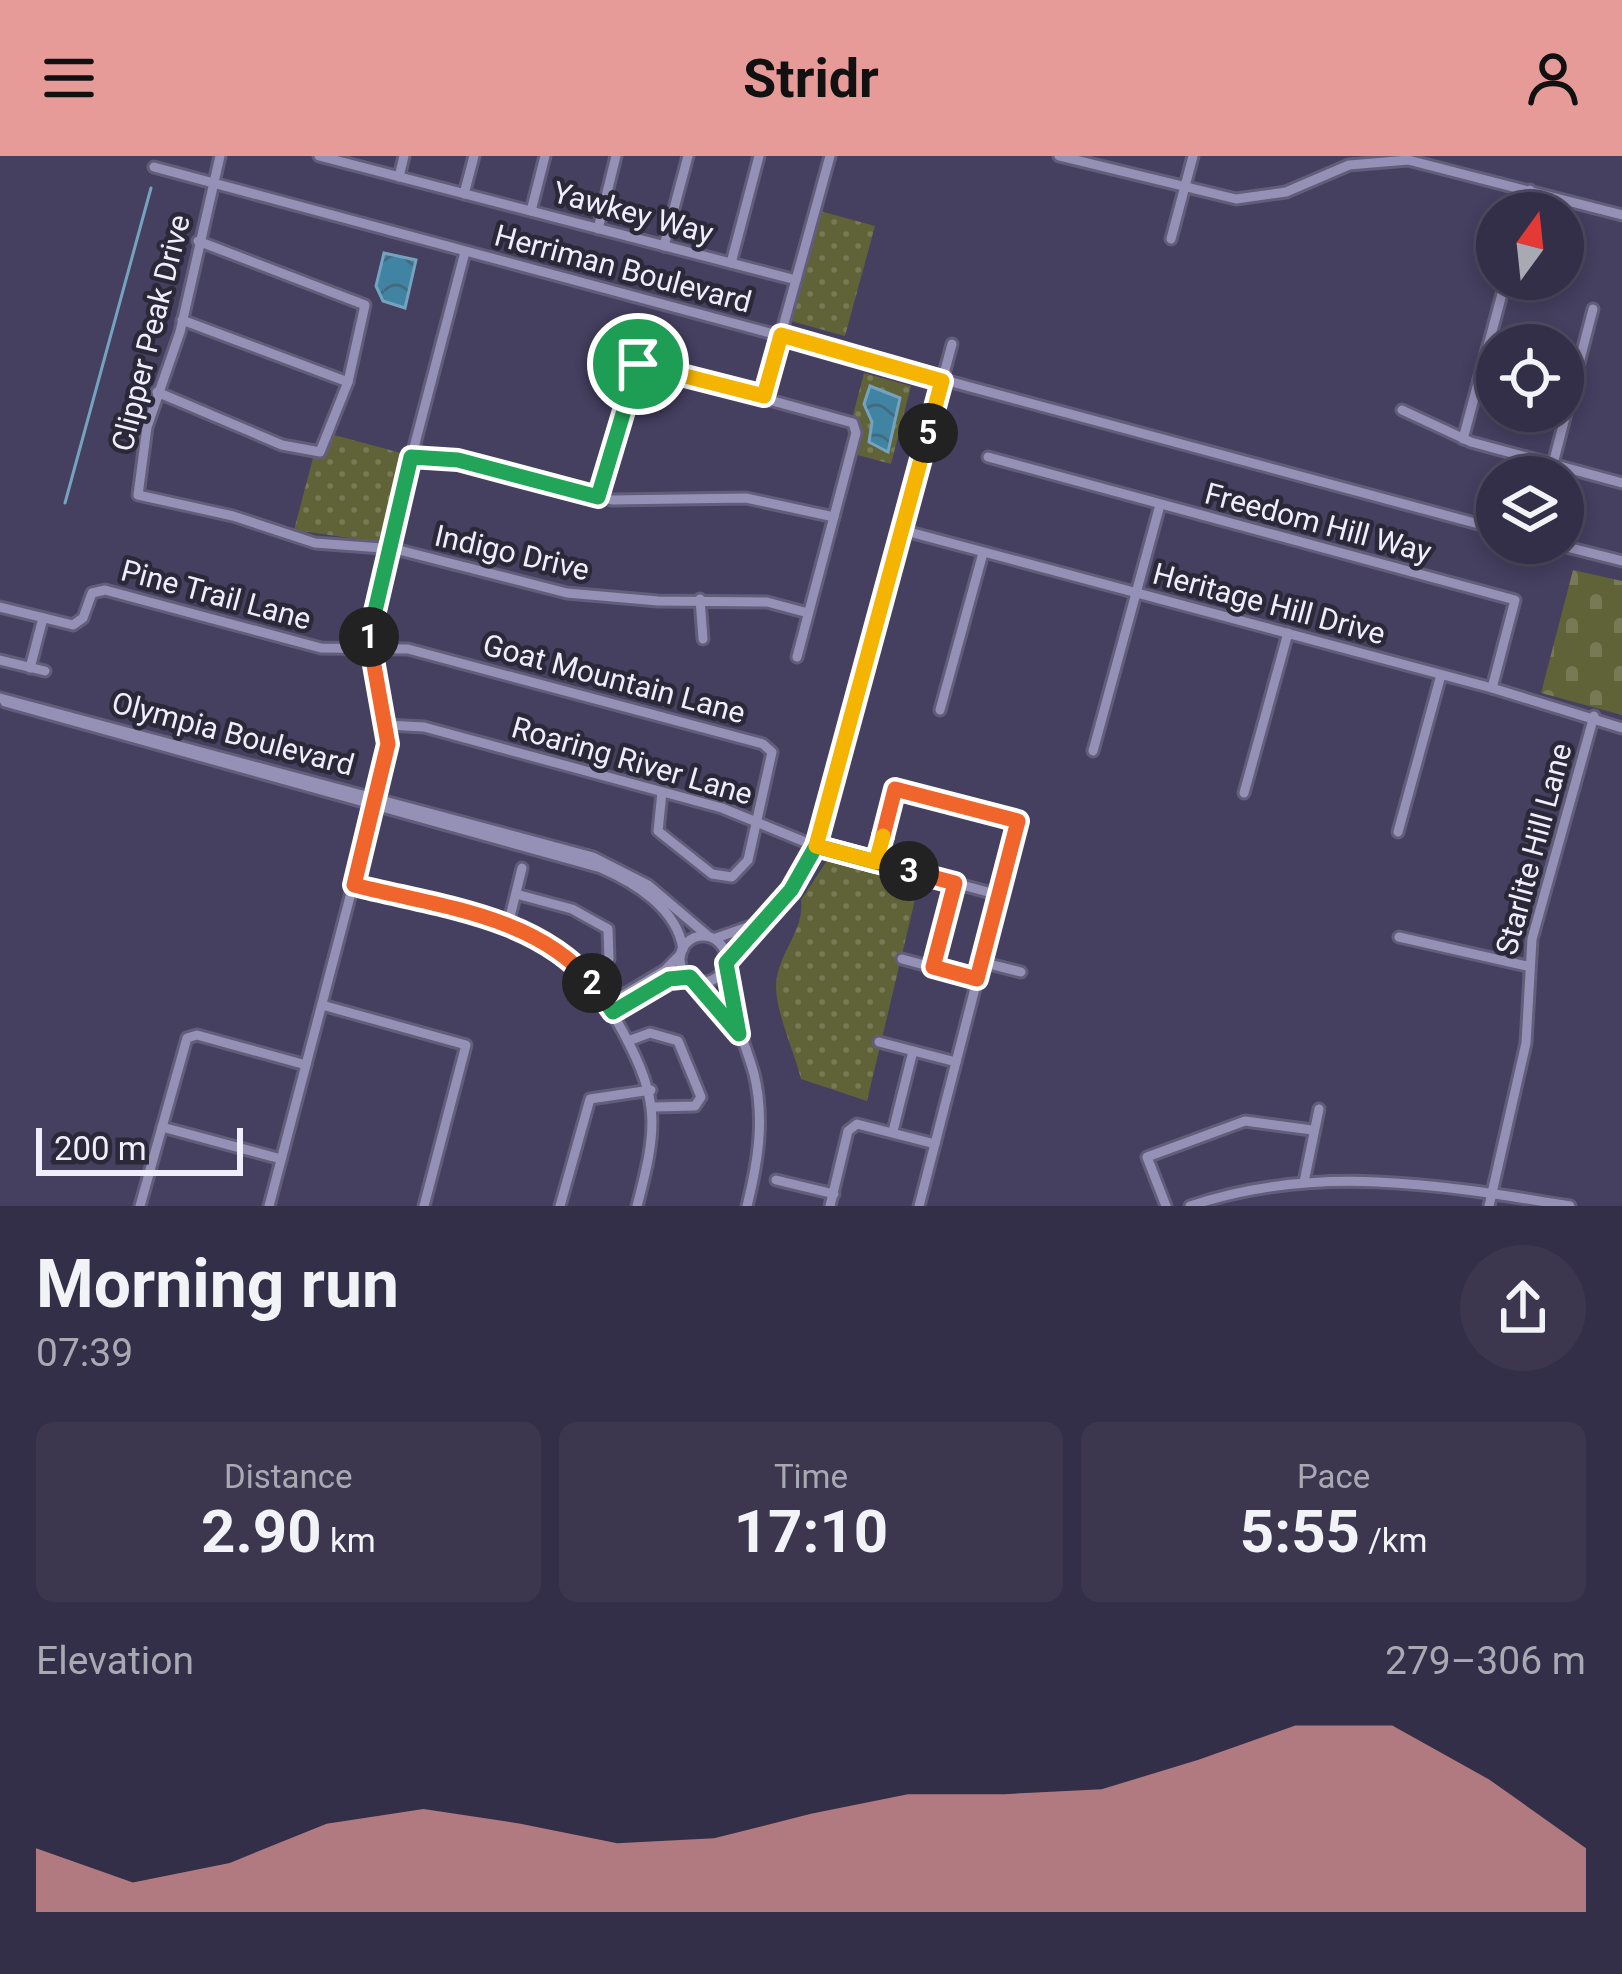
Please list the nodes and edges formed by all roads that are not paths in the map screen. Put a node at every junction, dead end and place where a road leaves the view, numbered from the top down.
1 (220, 156) edge
2 (319, 156) edge
3 (404, 156) edge
4 (474, 156) edge
5 (545, 156) edge
6 (616, 156) edge
7 (688, 156) edge
8 (759, 156) edge
9 (830, 156) edge
10 (1058, 156) edge
11 (1193, 156) edge
12 (334, 158) edge
13 (1429, 160) edge
14 (154, 167) dead end
15 (399, 177) junction
16 (213, 184) junction
17 (1184, 190) junction
18 (1530, 190) joint
19 (464, 194) junction
20 (531, 211) junction
21 (1622, 215) edge
22 (598, 229) junction
23 (1172, 239) dead end
24 (198, 241) junction
25 (664, 246) junction
26 (465, 252) junction
27 (731, 263) junction
28 (796, 280) junction
29 (1500, 300) edge
30 (1593, 309) dead end
31 (182, 320) junction
32 (781, 335) junction
33 (952, 344) dead end
34 (942, 381) junction
35 (348, 382) junction
36 (157, 392) junction
37 (764, 396) junction
38 (1402, 410) dead end
39 (1463, 439) junction
40 (1524, 456) edge
41 (1555, 456) edge
42 (411, 457) junction
43 (988, 458) dead end
44 (1584, 473) edge
45 (1622, 483) edge
46 (138, 495) joint
47 (598, 497) junction
48 (1160, 505) junction
49 (834, 517) junction
50 (1476, 523) edge
51 (902, 530) junction
52 (387, 549) junction
53 (1584, 551) edge
54 (983, 553) junction
55 (1622, 561) edge
56 (1136, 593) junction
57 (700, 599) junction
58 (0, 607) edge
59 (808, 613) junction
60 (43, 618) junction
61 (1288, 633) junction
62 (703, 639) dead end
63 (370, 648) junction
64 (797, 657) dead end
65 (0, 659) edge
66 (30, 668) junction
67 (45, 671) dead end
68 (1441, 675) junction
69 (1492, 688) junction
70 (1, 698) edge
71 (940, 710) dead end
72 (1594, 716) junction
73 (387, 725) junction
74 (1622, 728) edge
75 (1093, 752) dead end
76 (662, 792) junction
77 (1244, 793) dead end
78 (375, 801) junction
79 (756, 821) junction
80 (1398, 832) dead end
81 (816, 846) junction
82 (876, 862) junction
83 (522, 868) dead end
84 (955, 883) junction
85 (354, 885) junction
86 (516, 894) junction
87 (998, 895) junction
88 (763, 922) junction
89 (508, 925) junction
90 (709, 937) junction
91 (1399, 937) dead end
92 (682, 951) junction
93 (902, 959) dead end
94 (981, 962) junction
95 (726, 963) junction
96 (1527, 966) junction
97 (933, 967) junction
98 (1021, 973) dead end
99 (691, 978) junction
100 (589, 979) junction
101 (977, 979) junction
102 (322, 1005) junction
103 (610, 1008) junction
104 (739, 1034) junction
105 (628, 1041) junction
106 (879, 1042) dead end
107 (914, 1051) junction
108 (956, 1062) junction
109 (307, 1065) junction
110 (651, 1090) junction
111 (654, 1107) junction
112 (1319, 1109) dead end
113 (162, 1127) junction
114 (1312, 1130) junction
115 (893, 1131) junction
116 (935, 1144) junction
117 (281, 1159) junction
118 (776, 1180) dead end
119 (1304, 1182) junction
120 (1492, 1193) junction
121 (834, 1194) junction
122 (140, 1206) edge
123 (269, 1206) edge
124 (424, 1206) edge
125 (560, 1206) edge
126 (637, 1206) edge
127 (747, 1206) edge
128 (830, 1206) edge
129 (919, 1206) edge
130 (1166, 1206) edge
131 (1190, 1206) edge
132 (1489, 1206) edge
133 (1570, 1206) edge

1 - 16 street, Clipper Peak Drive
2 - 12 street, Yawkey Way
3 - 15 street
4 - 19 street
5 - 20 street
6 - 22 street
7 - 25 street
8 - 27 street
9 - 28 street
10 - 17 street
11 - 17 street
12 - 15 street, Yawkey Way
13 - 17 street
13 - 18 street
14 - 16 street, Herriman Boulevard
15 - 19 street, Yawkey Way
16 - 24 street, Clipper Peak Drive
16 - 26 street, Herriman Boulevard
17 - 23 street
18 - 21 street
19 - 20 street, Yawkey Way
20 - 22 street, Yawkey Way
22 - 25 street, Yawkey Way
24 - 31 street, Clipper Peak Drive
24 - 35 street
25 - 27 street, Yawkey Way
26 - 32 street, Herriman Boulevard
26 - 42 street
27 - 28 street, Yawkey Way
28 - 32 street
29 - 39 street
30 - 41 street
31 - 35 street
31 - 36 street, Clipper Peak Drive
32 - 34 street, Herriman Boulevard
32 - 37 street
33 - 34 street
34 - 50 street, Herriman Boulevard
34 - 51 street
35 - 36 street
36 - 46 street, Clipper Peak Drive
37 - 47 street
37 - 49 street
38 - 39 street
39 - 40 street
42 - 47 street
42 - 52 street
43 - 48 street
44 - 45 street
46 - 52 street, Indigo Drive
47 - 49 street
48 - 56 street
48 - 69 street, Freedom Hill Way
49 - 59 street
51 - 54 street, Heritage Hill Drive
51 - 81 street
52 - 57 street, Indigo Drive
52 - 63 street
53 - 55 street
54 - 56 street, Heritage Hill Drive
54 - 71 street
56 - 61 street, Heritage Hill Drive
56 - 75 street
57 - 59 street, Indigo Drive
57 - 62 street
58 - 60 street
59 - 64 street
60 - 63 street, Pine Trail Lane
60 - 66 street
61 - 68 street, Heritage Hill Drive
61 - 77 street
63 - 73 street
63 - 79 street, Goat Mountain Lane
65 - 66 street
66 - 67 street
68 - 69 street, Heritage Hill Drive
68 - 80 street
69 - 72 street, Heritage Hill Drive
70 - 78 street, Olympia Boulevard
72 - 74 street, Heritage Hill Drive
72 - 96 street, Starlite Hill Lane
73 - 76 street, Roaring River Lane
73 - 78 street
76 - 79 street, Roaring River Lane
76 - 79 street
78 - 85 street
78 - 90 street, Olympia Boulevard
78 - 92 street, Olympia Boulevard
79 - 81 street, Roaring River Lane
81 - 82 street, Roaring River Lane
81 - 88 street
82 - 84 street, Roaring River Lane
82 - 87 street
83 - 86 street
84 - 87 street, Roaring River Lane
84 - 97 street
85 - 89 street
85 - 102 street
86 - 89 street
86 - 100 street
87 - 94 street
88 - 90 street
88 - 95 street
89 - 100 street
90 - 92 street
90 - 95 street
91 - 96 street
92 - 99 street
92 - 103 street
93 - 97 street
94 - 98 street
94 - 101 street
95 - 99 street
95 - 104 street
96 - 120 street, Starlite Hill Lane
97 - 101 street
99 - 103 street
99 - 104 street
100 - 103 street
101 - 108 street
102 - 109 street
102 - 124 street
103 - 105 street
104 - 127 street
105 - 110 street
105 - 111 street
106 - 107 street
107 - 108 street
107 - 115 street
108 - 116 street
109 - 113 street
109 - 117 street
110 - 111 street
110 - 125 street
111 - 126 street
112 - 114 street
113 - 117 street
113 - 122 street
114 - 119 street
114 - 130 street
115 - 116 street
115 - 121 street
116 - 129 street
117 - 123 street
118 - 121 street
119 - 120 street
119 - 131 street
120 - 132 street, Starlite Hill Lane
120 - 133 street
121 - 128 street

